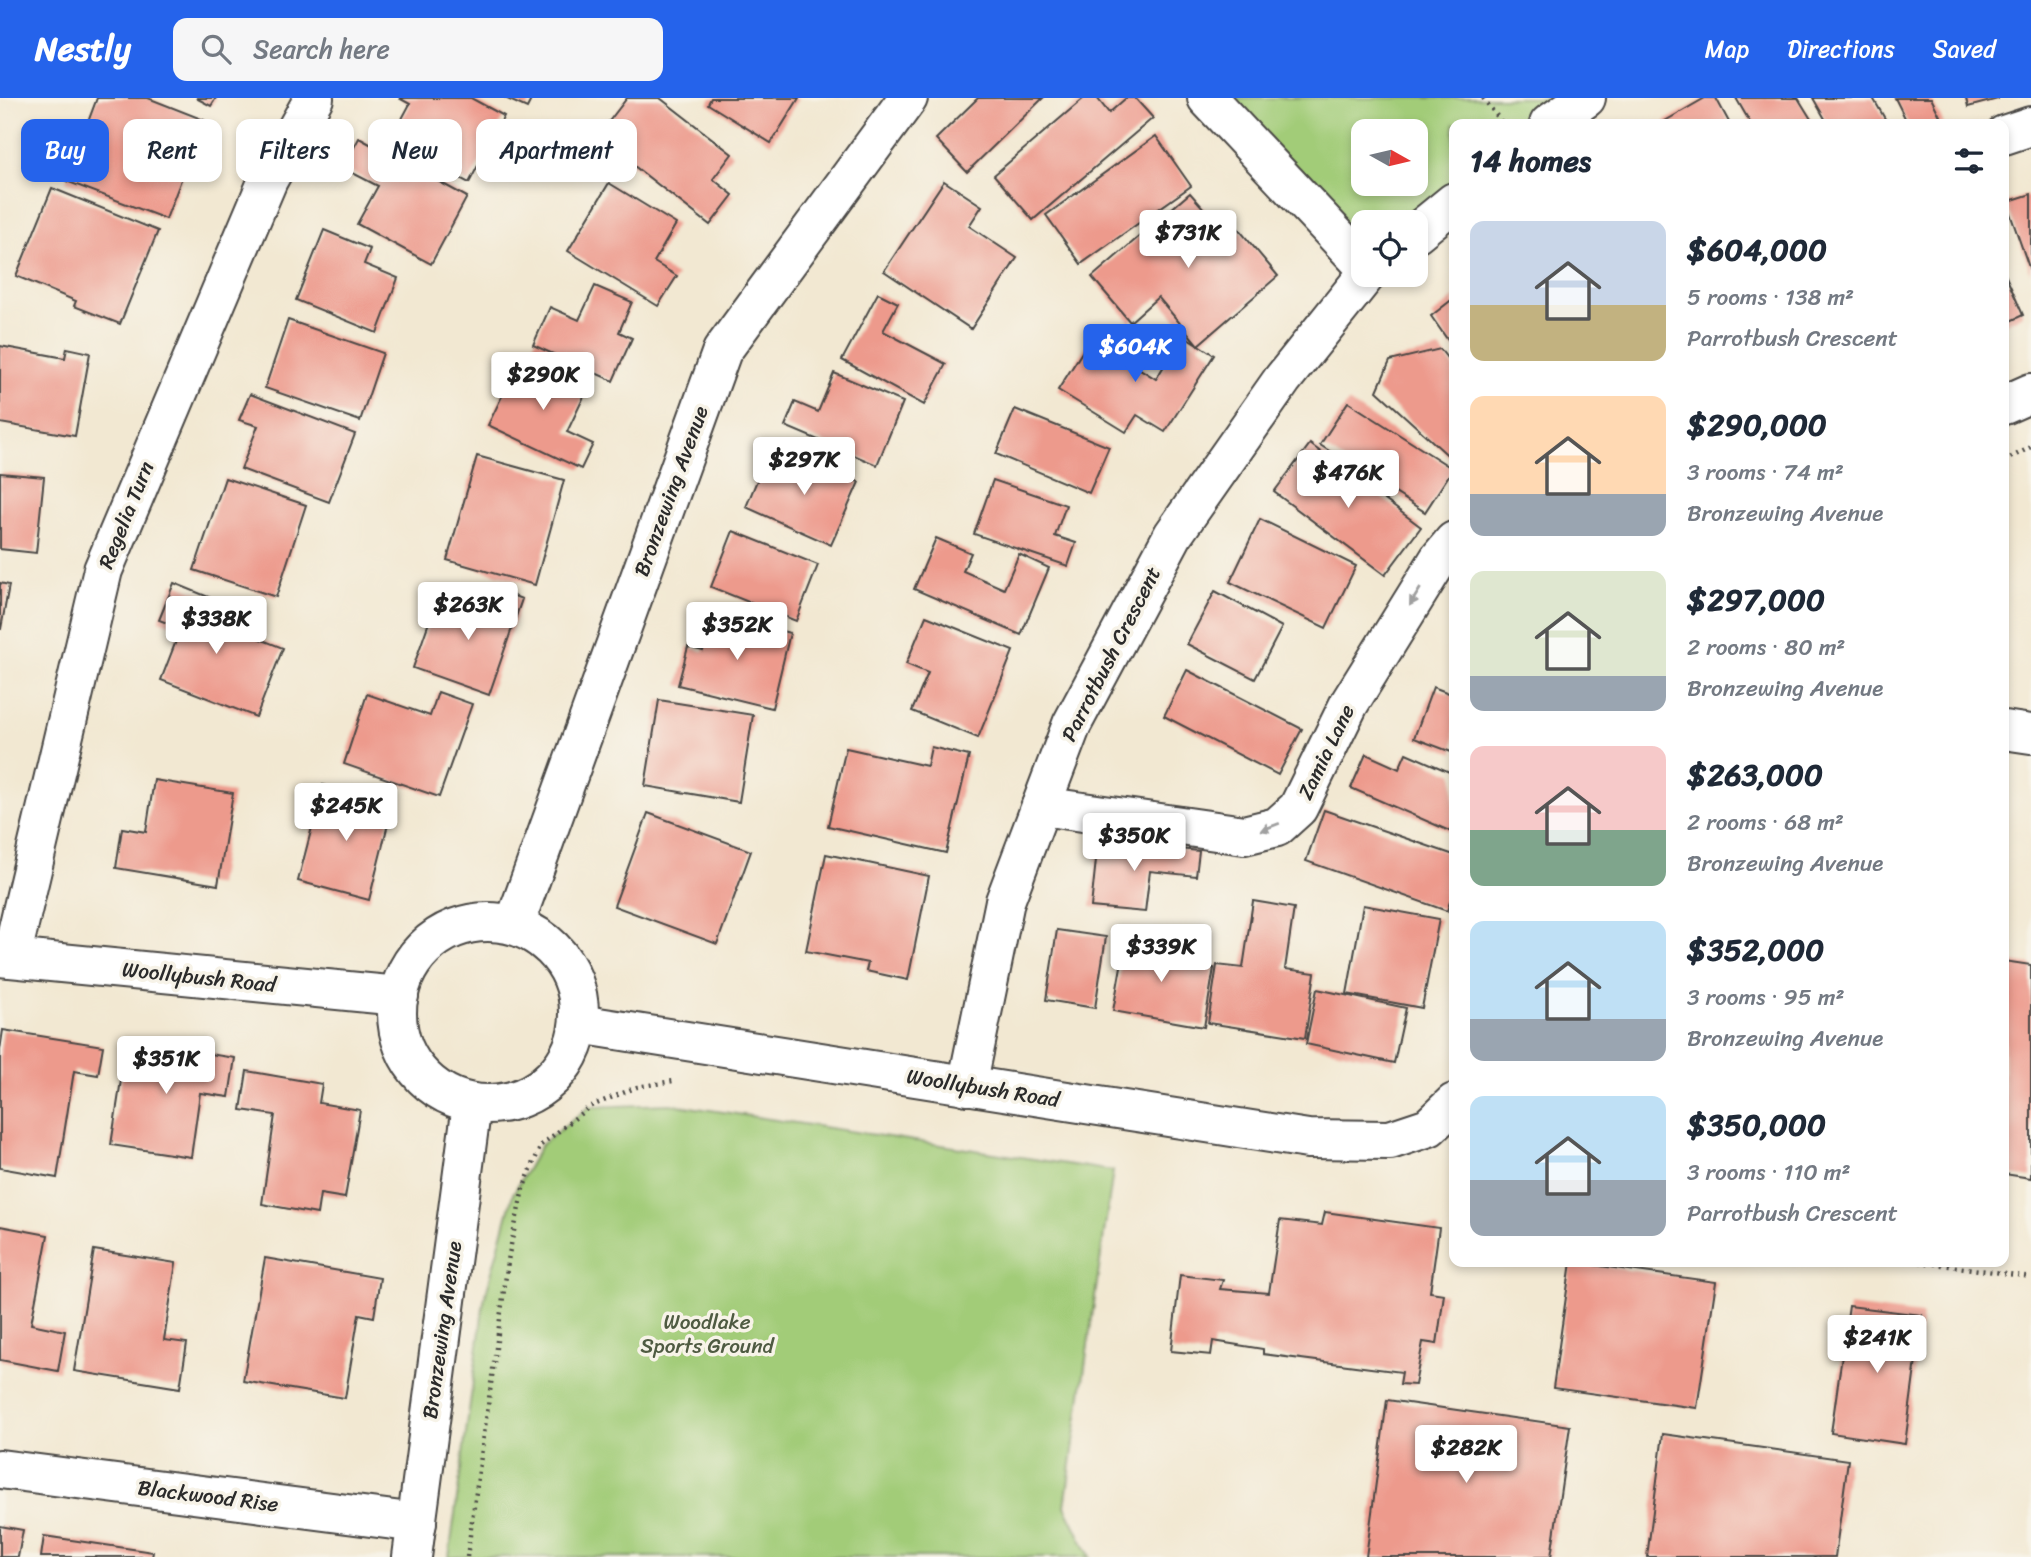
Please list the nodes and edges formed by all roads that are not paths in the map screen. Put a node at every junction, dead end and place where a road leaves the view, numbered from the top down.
1 (314, 98) edge
2 (908, 98) edge
3 (1207, 98) edge
4 (1586, 98) edge
5 (1556, 119) edge
6 (2031, 126) edge
7 (2009, 133) edge
8 (1449, 206) edge
9 (1428, 223) edge
10 (1351, 251) edge
11 (1356, 287) edge
12 (2031, 393) edge
13 (2009, 403) edge
14 (1449, 547) edge
15 (2009, 731) edge
16 (2031, 734) edge
17 (1041, 806) junction
18 (513, 925) junction
19 (5, 957) edge
20 (399, 996) junction
21 (579, 1024) junction
22 (967, 1086) junction
23 (472, 1104) junction
24 (1449, 1108) edge
25 (0, 1469) edge
26 (414, 1540) edge

1 - 19 street, Regelia Turn
2 - 18 street, Bronzewing Avenue
3 - 10 street
4 - 5 street
6 - 7 street
8 - 9 street
11 - 17 street, Parrotbush Crescent
12 - 13 street
14 -> 17 street, Zamia Lane
15 - 16 street
17 - 22 street, Parrotbush Crescent
18 - 20 street
18 - 21 street
19 - 20 street, Woollybush Road
20 - 23 street
21 - 22 street, Woollybush Road
21 - 23 street
22 - 24 street, Woollybush Road
23 - 26 street, Bronzewing Avenue
25 - 26 street, Blackwood Rise

